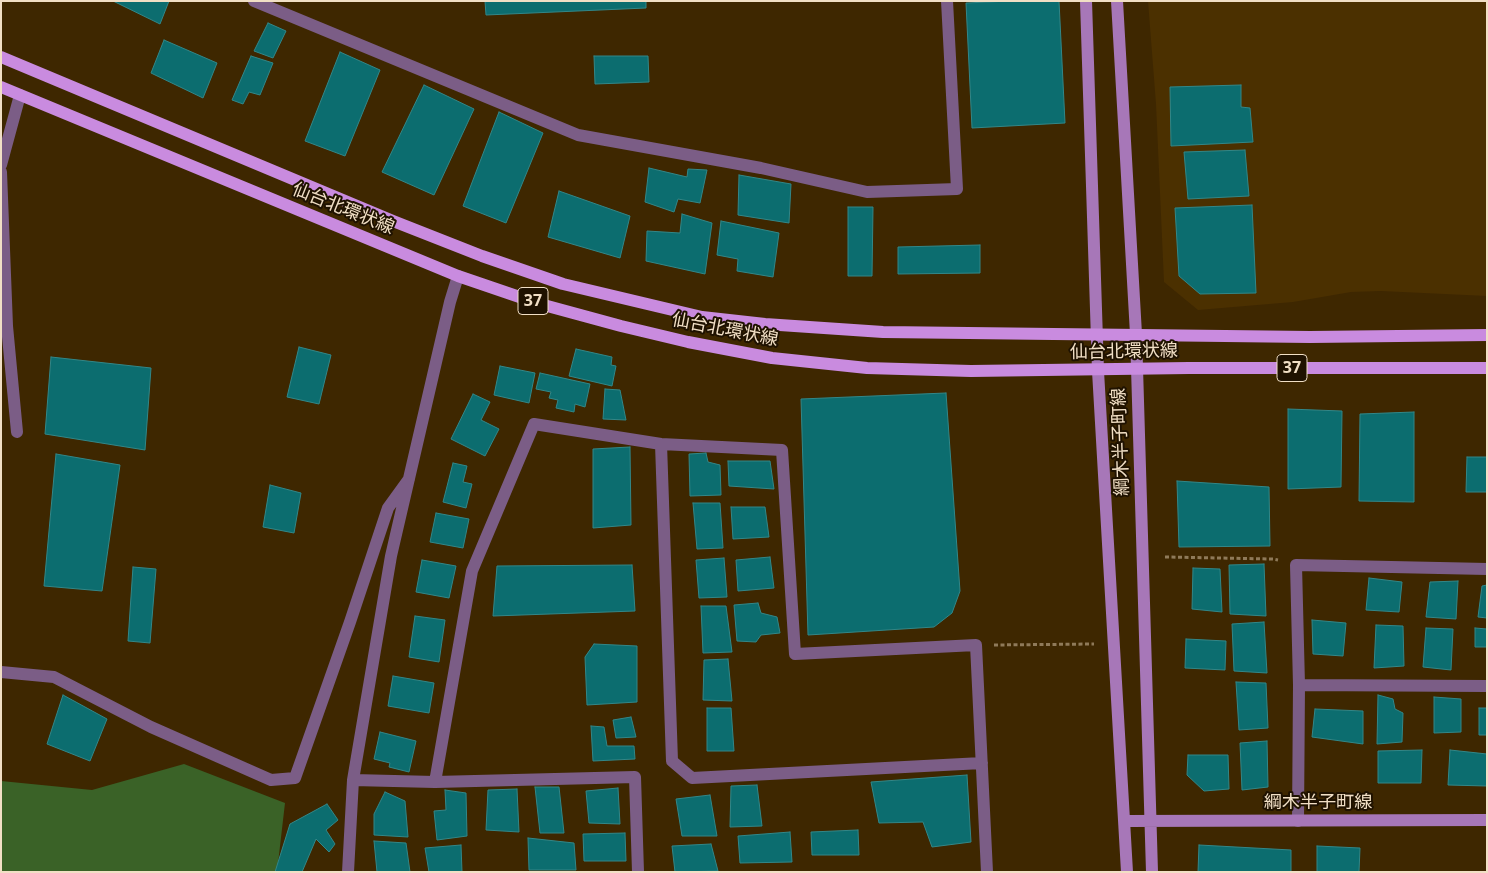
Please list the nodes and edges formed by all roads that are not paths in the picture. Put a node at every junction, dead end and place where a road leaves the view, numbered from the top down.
1 (254, 1) edge
2 (947, 1) edge
3 (1086, 1) edge
4 (1117, 1) edge
5 (1, 57) edge
6 (1, 87) edge
7 (20, 95) junction
8 (1, 165) edge
9 (1, 172) edge
10 (458, 276) junction
11 (1097, 334) junction
12 (1136, 334) junction
13 (1487, 335) edge
14 (1487, 368) edge
15 (1136, 370) junction
16 (1098, 371) junction
17 (17, 432) dead end
18 (661, 444) junction
19 (409, 479) junction
20 (1487, 569) edge
21 (1, 672) edge
22 (1299, 685) junction
23 (1487, 686) edge
24 (982, 763) junction
25 (353, 780) junction
26 (435, 782) junction
27 (1487, 820) edge
28 (1125, 821) junction
29 (1150, 821) junction
30 (1298, 821) junction
31 (348, 872) edge
32 (638, 872) edge
33 (987, 872) edge
34 (1127, 872) edge
35 (1152, 872) edge

1 - 2 street
3 - 11 street
4 - 12 street, 綱木半子町線
5 - 11 main road, 仙台北環状線 / 37
6 - 7 main road, 仙台北環状線 / 37
7 - 8 street
7 - 10 main road, 仙台北環状線 / 37
9 - 17 street
10 - 16 main road, 仙台北環状線 / 37
10 - 19 street
11 - 12 main road, 仙台北環状線 / 37
11 - 16 street
12 - 13 main road, 仙台北環状線 / 37
12 - 15 street, 綱木半子町線
14 - 15 main road, 仙台北環状線 / 37
15 - 16 main road, 仙台北環状線 / 37
15 - 29 street, 綱木半子町線
16 - 28 street
18 - 24 street
18 - 24 street
18 - 26 street
19 - 21 street
19 - 25 street
20 - 22 street
22 - 23 street
22 - 30 street
24 - 33 street
25 - 26 street
25 - 31 street
26 - 32 street
27 - 30 street, 綱木半子町線
28 - 29 street, 綱木半子町線
28 - 34 street
29 - 30 street, 綱木半子町線
29 - 35 street, 綱木半子町線

